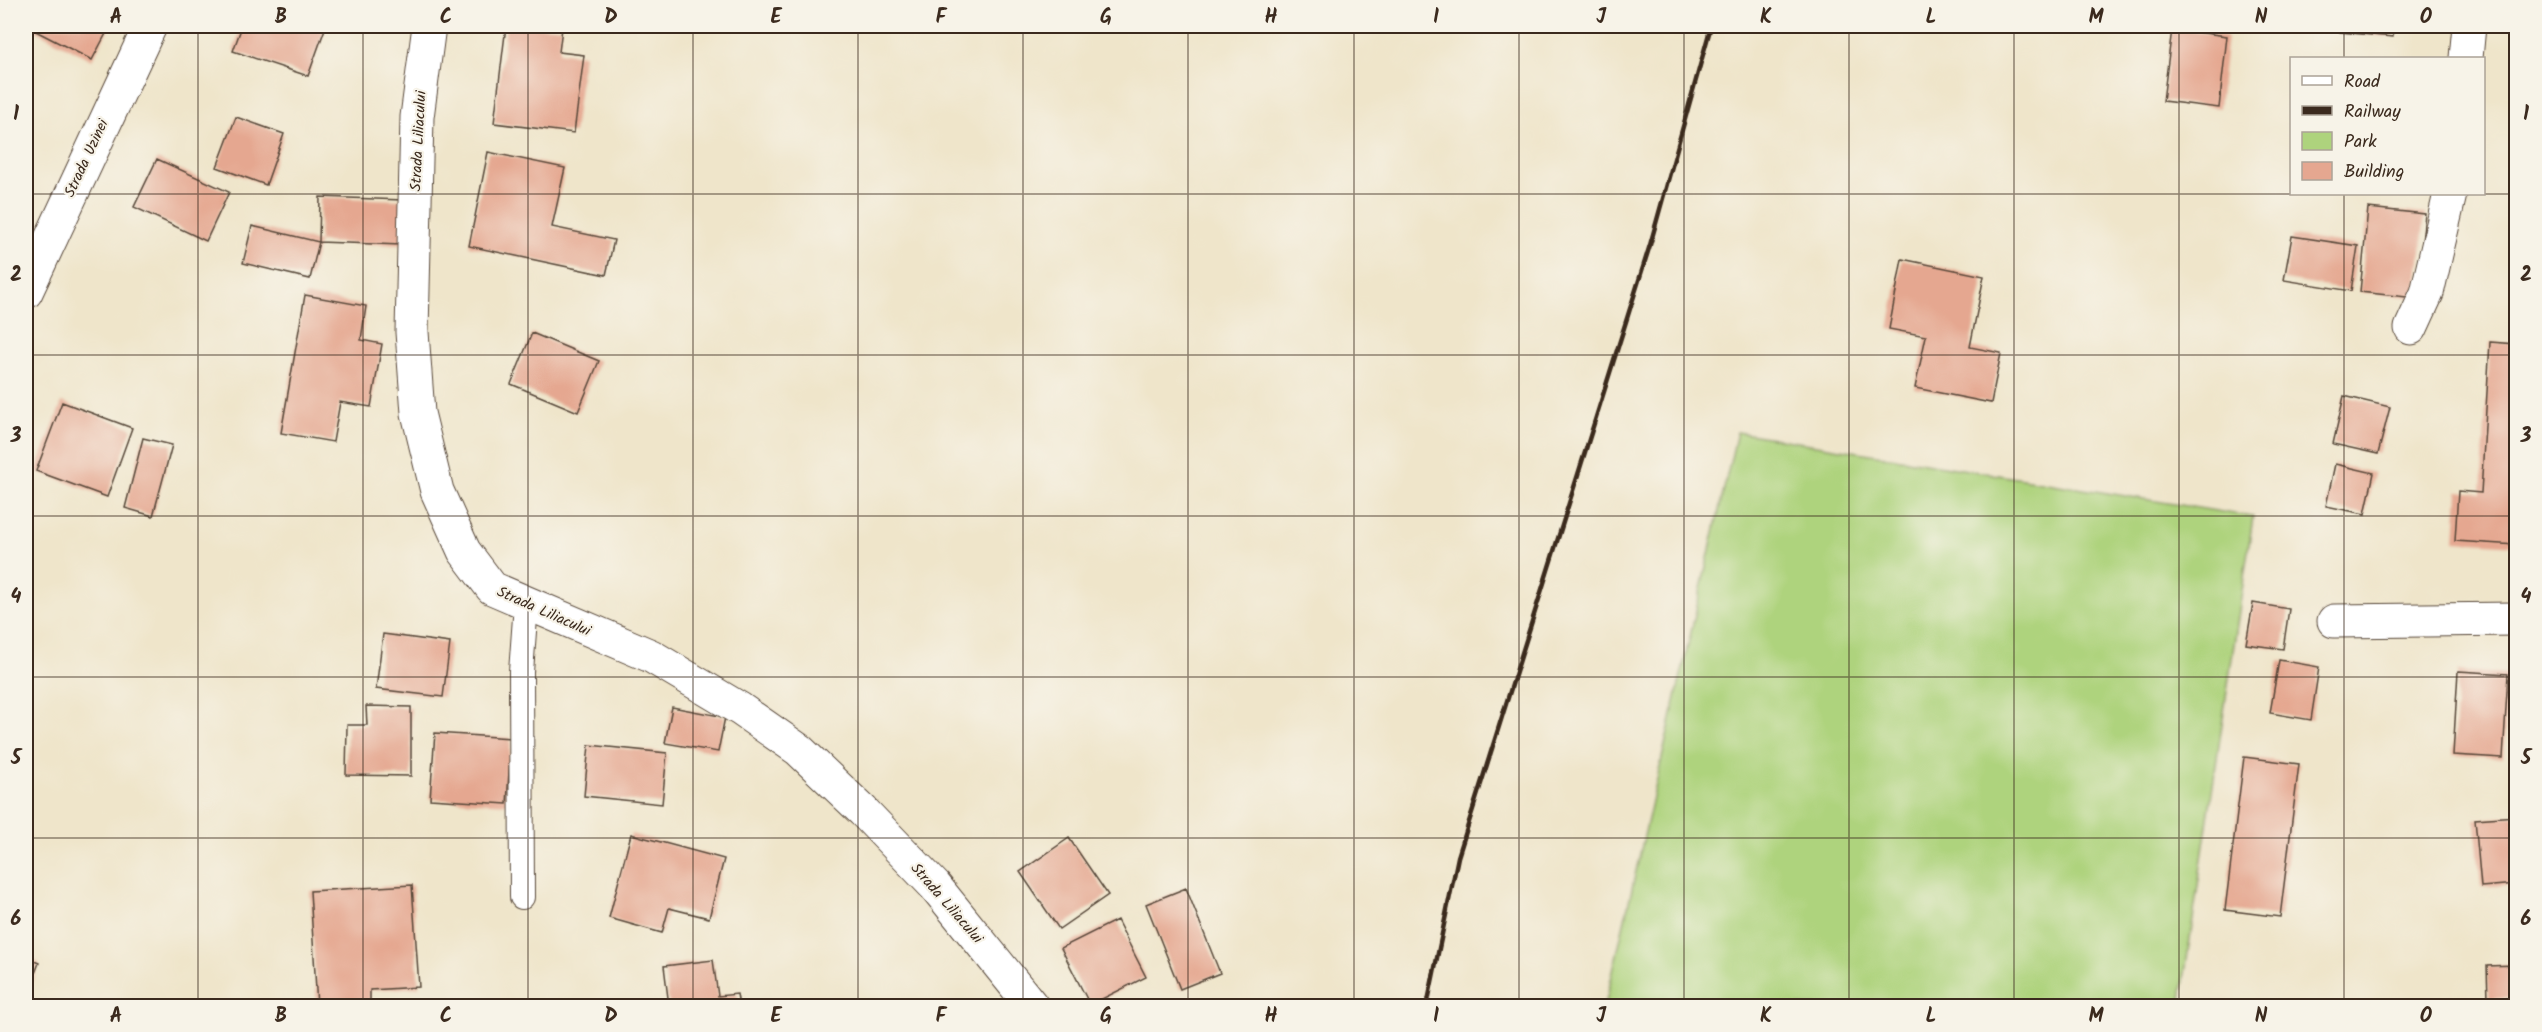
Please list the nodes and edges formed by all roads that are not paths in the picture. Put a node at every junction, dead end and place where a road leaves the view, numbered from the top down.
1 (150, 26) edge
2 (429, 26) edge
3 (2469, 26) edge
4 (2466, 57) edge
5 (2450, 195) edge
6 (26, 292) edge
7 (2411, 328) dead end
8 (526, 604) junction
9 (2517, 619) edge
10 (2334, 621) dead end
11 (522, 897) dead end
12 (1032, 1006) edge

1 - 6 street, Strada Uzinei
2 - 8 street, Strada Liliacului
3 - 4 street
5 - 7 street
8 - 11 lane
8 - 12 street, Strada Liliacului
9 - 10 street

